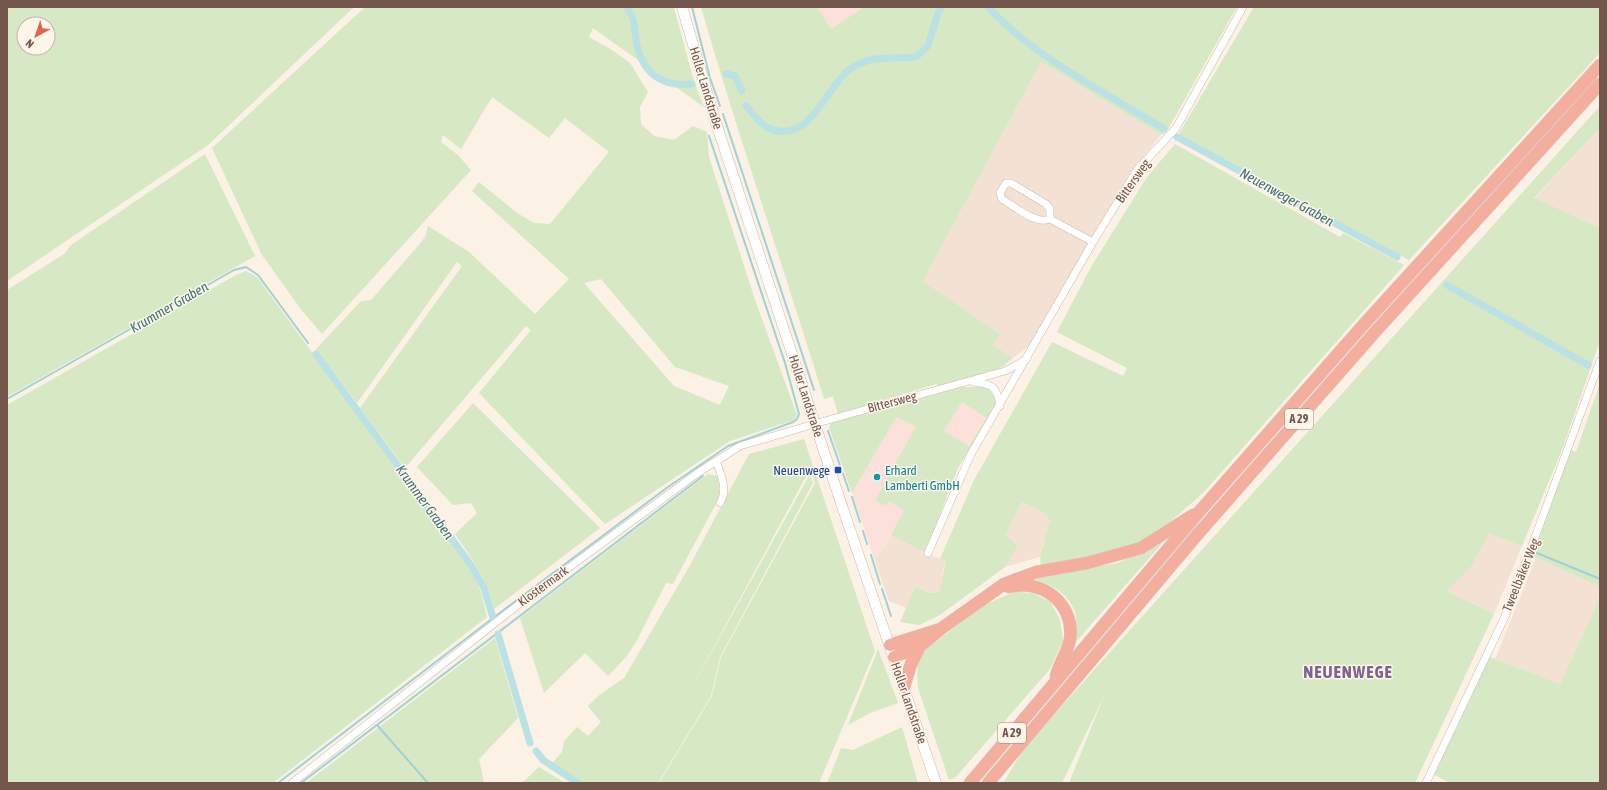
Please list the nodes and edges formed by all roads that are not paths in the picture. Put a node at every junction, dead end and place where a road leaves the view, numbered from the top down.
1 (682, 7) edge
2 (1244, 7) edge
3 (1600, 65) edge
4 (1600, 84) edge
5 (1050, 219) junction
6 (1093, 242) junction
7 (1027, 359) junction
8 (1600, 360) edge
9 (968, 381) junction
10 (1000, 406) junction
11 (815, 423) junction
12 (716, 461) junction
13 (720, 503) dead end
14 (1199, 512) junction
15 (928, 553) dead end
16 (994, 590) junction
17 (942, 628) junction
18 (890, 645) junction
19 (920, 646) junction
20 (894, 657) junction
21 (1054, 684) junction
22 (904, 687) junction
23 (292, 783) edge
24 (936, 783) edge
25 (970, 783) edge
26 (988, 783) edge
27 (1426, 783) edge

1 - 11 main road, Holler Landstraße
2 - 6 street, Bittersweg
3 - 14 highway, A 29
4 - 26 highway, A 29
5 - 5 street
5 - 6 street
6 - 7 street, Bittersweg
7 - 9 street, Bittersweg
7 - 10 street, Bittersweg
8 - 27 street, Tweelbäker Weg
9 - 10 street, Bittersweg
9 - 11 street, Bittersweg
10 - 15 street, Bittersweg
11 - 12 street, Klostermark
11 - 18 main road, Holler Landstraße
12 - 13 street
12 - 23 street, Klostermark
14 - 16 highway
14 - 21 highway, A 29
16 - 17 highway
16 - 21 highway
17 - 18 highway
17 - 19 highway
18 - 20 main road, Holler Landstraße
19 - 20 highway
19 - 22 highway
20 - 22 main road, Holler Landstraße
21 - 25 highway, A 29
22 - 24 main road, Holler Landstraße

